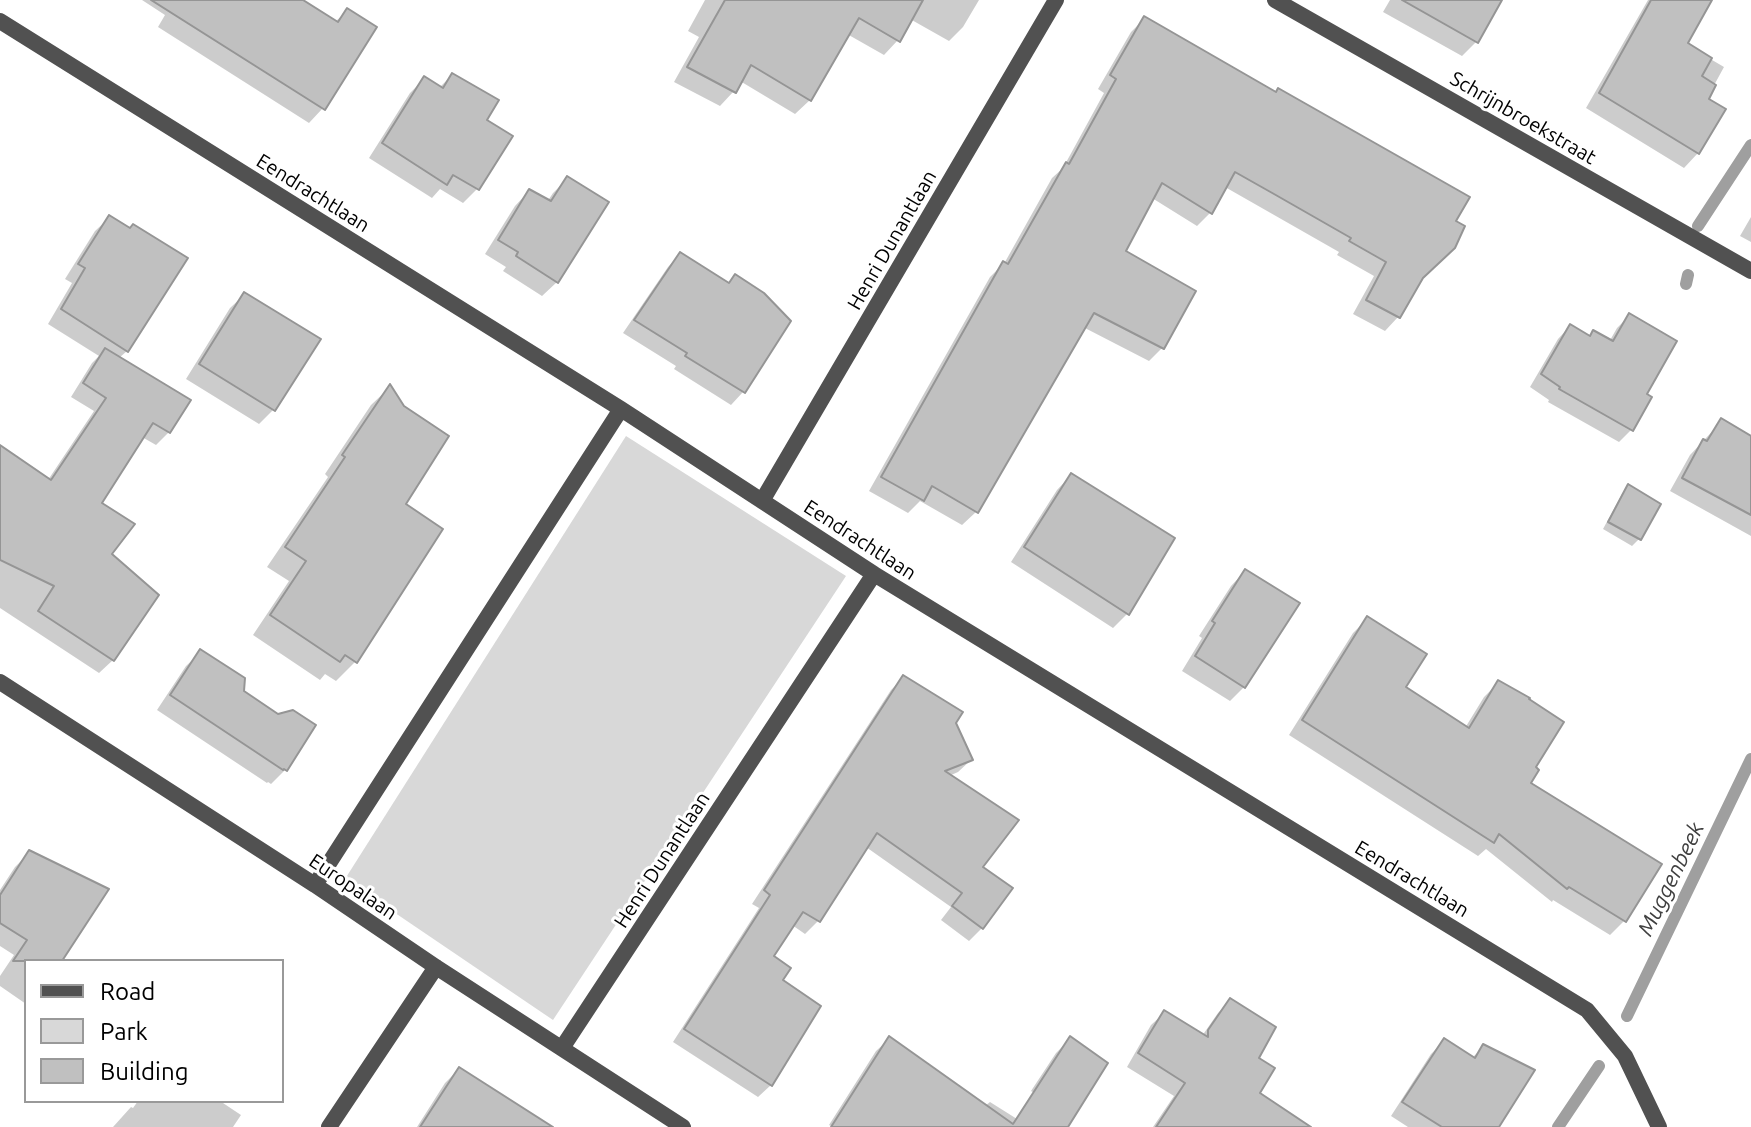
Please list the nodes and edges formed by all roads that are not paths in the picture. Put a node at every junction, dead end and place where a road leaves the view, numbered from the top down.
1 (1056, 0) edge
2 (1275, 0) edge
3 (0, 21) edge
4 (1751, 271) edge
5 (621, 409) junction
6 (762, 501) junction
7 (874, 574) junction
8 (0, 682) edge
9 (315, 885) junction
10 (436, 967) junction
11 (562, 1048) junction
12 (329, 1127) edge
13 (683, 1127) edge
14 (1659, 1127) edge

1 - 6 street, Henri Dunantlaan
2 - 4 street, Schrijnbroekstraat
3 - 5 street, Eendrachtlaan
5 - 6 street, Eendrachtlaan
5 - 9 street
6 - 7 street, Eendrachtlaan
7 - 11 street, Henri Dunantlaan
7 - 14 street, Eendrachtlaan
8 - 9 street, Europalaan
9 - 10 street, Europalaan
10 - 11 street, Europalaan
10 - 12 street
11 - 13 street, Europalaan

